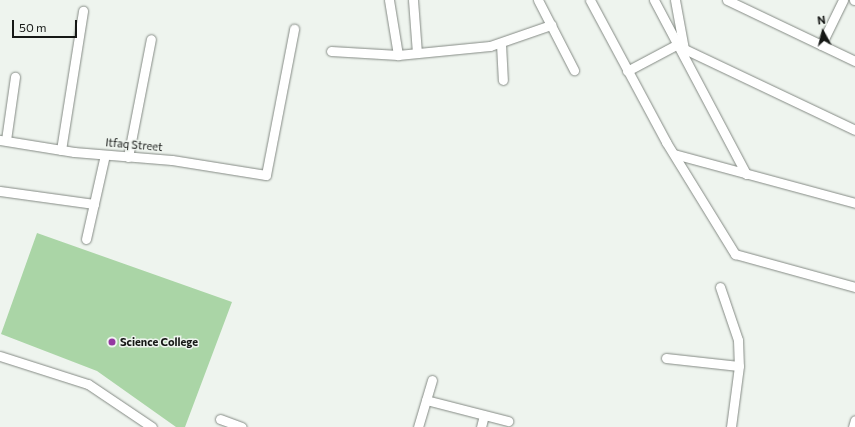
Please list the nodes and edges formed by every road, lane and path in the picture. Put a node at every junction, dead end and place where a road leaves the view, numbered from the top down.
1 (389, 0) edge
2 (413, 0) edge
3 (538, 0) edge
4 (590, 0) edge
5 (654, 0) edge
6 (675, 0) edge
7 (727, 0) edge
8 (842, 0) edge
9 (83, 11) dead end
10 (551, 25) junction
11 (294, 29) dead end
12 (151, 39) dead end
13 (501, 44) junction
14 (821, 45) junction
15 (680, 47) junction
16 (331, 52) dead end
17 (417, 53) junction
18 (398, 55) junction
19 (855, 61) edge
20 (574, 70) dead end
21 (627, 71) junction
22 (15, 76) dead end
23 (503, 80) dead end
24 (855, 130) edge
25 (3, 140) edge
26 (61, 150) junction
27 (674, 154) junction
28 (105, 155) junction
29 (128, 157) junction
30 (746, 174) junction
31 (0, 191) edge
32 (855, 203) edge
33 (94, 204) junction
34 (86, 239) dead end
35 (855, 287) edge
36 (720, 288) dead end
37 (0, 356) edge
38 (666, 358) dead end
39 (739, 366) junction
40 (432, 380) dead end
41 (426, 400) junction
42 (484, 415) junction
43 (220, 419) dead end
44 (855, 420) edge
45 (508, 421) dead end
46 (152, 427) edge
47 (242, 427) edge
48 (418, 427) edge
49 (481, 427) edge
50 (731, 427) edge
51 (853, 427) edge

1 - 18 street
2 - 17 street
3 - 10 street
4 - 21 street
5 - 15 street
6 - 15 street
7 - 14 street
8 - 14 street
9 - 26 street
10 - 13 street
10 - 20 street
11 - 29 street, Itfaq Street
12 - 29 street
13 - 17 street
13 - 23 street
14 - 19 street
15 - 21 street
15 - 24 street
15 - 30 street
16 - 18 street
17 - 18 street
21 - 27 street
22 - 25 street
25 - 26 street, Itfaq Street
26 - 28 street, Itfaq Street
27 - 30 street
27 - 35 street
28 - 29 street, Itfaq Street
28 - 33 street
30 - 32 street
31 - 33 street
33 - 34 street
36 - 39 street
37 - 46 street
38 - 39 street
39 - 50 street
40 - 41 street
41 - 42 street
41 - 48 street
42 - 45 street
42 - 49 street
43 - 47 street
44 - 51 street

